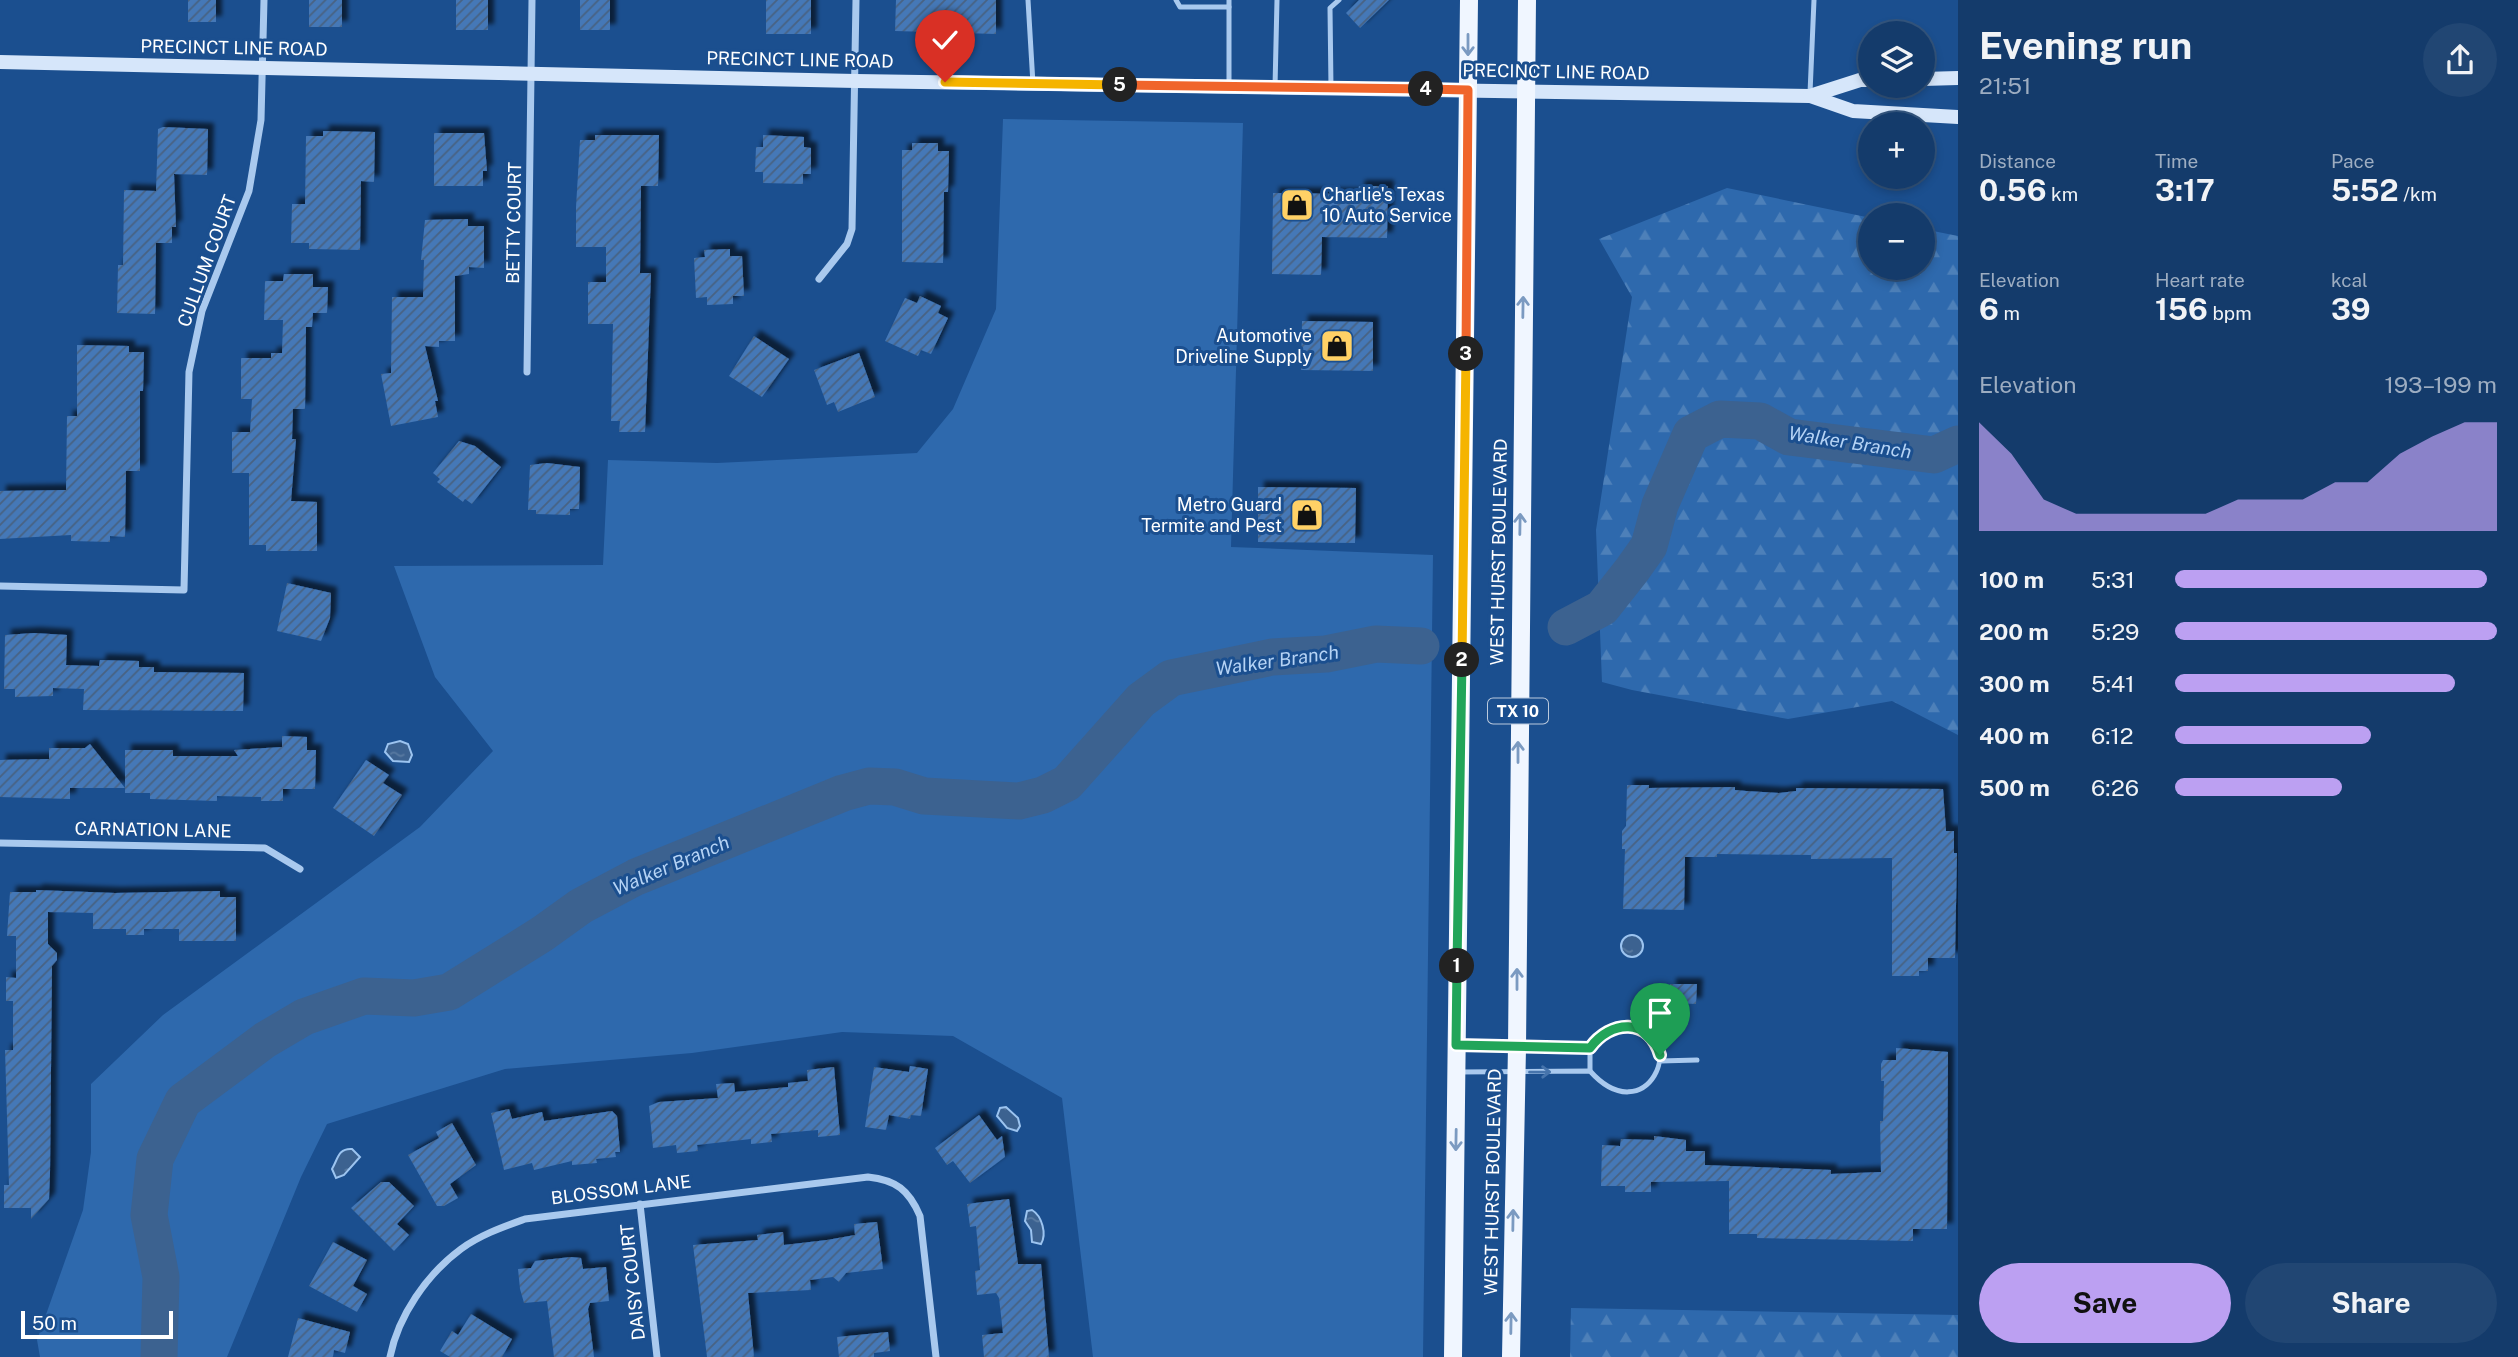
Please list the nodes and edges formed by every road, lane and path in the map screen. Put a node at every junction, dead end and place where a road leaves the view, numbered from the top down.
1 (264, 0) edge
2 (532, 0) edge
3 (856, 0) edge
4 (1028, 0) edge
5 (1176, 0) edge
6 (1277, 0) edge
7 (1339, 0) edge
8 (1469, 0) edge
9 (1527, 0) edge
10 (1814, 0) edge
11 (1229, 4) edge
12 (0, 62) edge
13 (264, 69) junction
14 (532, 75) junction
15 (1958, 78) edge
16 (1935, 79) edge
17 (856, 81) junction
18 (1858, 81) edge
19 (1033, 83) junction
20 (1229, 86) junction
21 (1275, 87) junction
22 (1331, 88) junction
23 (1528, 89) junction
24 (1468, 90) junction
25 (1810, 96) junction
26 (1958, 117) edge
27 (819, 278) dead end
28 (527, 372) dead end
29 (0, 586) edge
30 (0, 843) edge
31 (300, 869) dead end
32 (1456, 1045) junction
33 (1517, 1047) junction
34 (1590, 1048) junction
35 (1697, 1060) dead end
36 (1661, 1061) junction
37 (1590, 1071) junction
38 (1457, 1072) junction
39 (1516, 1073) junction
40 (640, 1204) junction
41 (390, 1357) edge
42 (657, 1357) edge
43 (936, 1357) edge
44 (1453, 1357) edge
45 (1511, 1357) edge

1 - 13 street, CULLUM COURT
2 - 14 street, BETTY COURT
3 - 17 street
4 - 19 lane
5 - 11 lane
6 - 21 lane
7 - 22 lane
8 -> 24 main road, WEST HURST BOULEVARD
9 - 23 main road, WEST HURST BOULEVARD / TX 10
10 - 25 lane
11 - 20 lane
12 - 13 main road, PRECINCT LINE ROAD
13 - 14 main road, PRECINCT LINE ROAD
13 - 29 street, CULLUM COURT
14 - 17 main road, PRECINCT LINE ROAD
14 - 28 street, BETTY COURT
15 - 16 main road
17 - 19 main road, PRECINCT LINE ROAD
17 - 27 street
18 - 25 main road, PRECINCT LINE ROAD
19 - 20 main road, PRECINCT LINE ROAD
20 - 21 main road, PRECINCT LINE ROAD
21 - 22 main road, PRECINCT LINE ROAD
22 - 24 main road, PRECINCT LINE ROAD
23 - 24 main road, PRECINCT LINE ROAD
23 - 25 main road, PRECINCT LINE ROAD
33 -> 23 main road, WEST HURST BOULEVARD / TX 10
24 - 32 main road, WEST HURST BOULEVARD
25 - 26 main road, PRECINCT LINE ROAD
30 - 31 street, CARNATION LANE
32 - 33 lane
32 - 38 main road, WEST HURST BOULEVARD
33 - 34 lane
33 - 39 main road, WEST HURST BOULEVARD / TX 10
34 - 36 lane
34 - 37 lane
35 - 36 lane
36 - 37 lane
39 -> 37 lane
38 - 39 lane
38 -> 44 main road, WEST HURST BOULEVARD
45 -> 39 main road, WEST HURST BOULEVARD / TX 10
40 - 41 street, BLOSSOM LANE
40 - 42 street, DAISY COURT
40 - 43 street, BLOSSOM LANE

